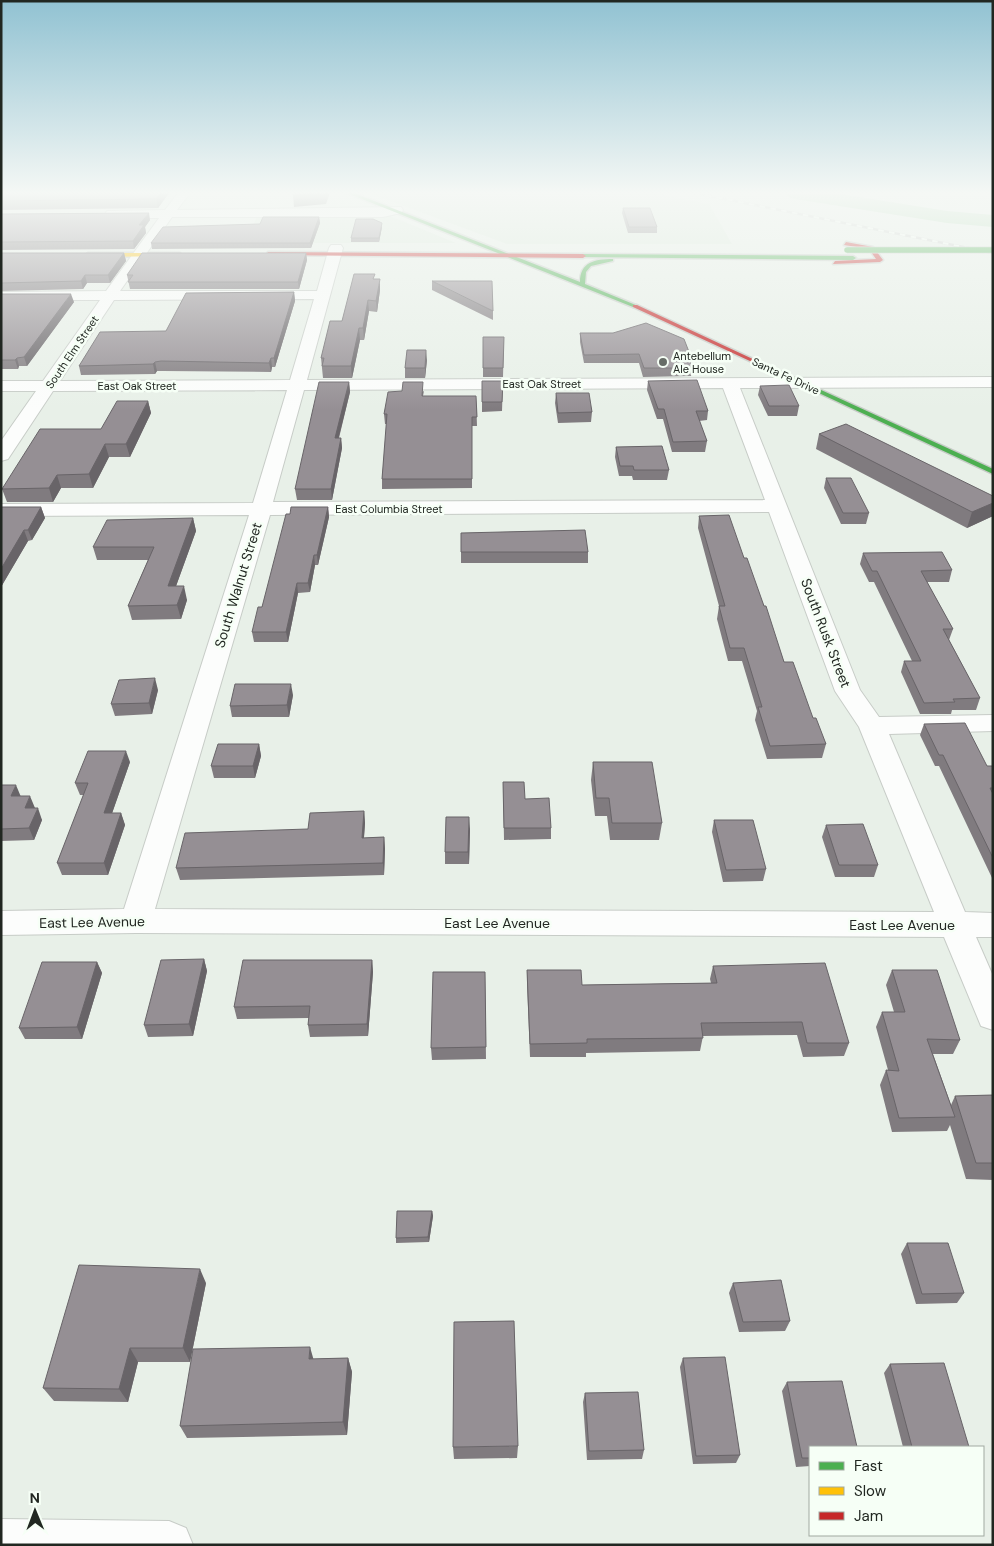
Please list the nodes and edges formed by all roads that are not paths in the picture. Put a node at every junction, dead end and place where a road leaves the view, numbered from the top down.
1 (131, 265) edge
2 (331, 265) edge
3 (539, 265) edge
4 (591, 265) edge
5 (607, 265) edge
6 (586, 268) junction
7 (583, 283) junction
8 (323, 295) junction
9 (1, 296) edge
10 (110, 296) junction
11 (993, 382) edge
12 (730, 383) junction
13 (802, 383) junction
14 (1, 386) edge
15 (49, 386) junction
16 (295, 386) junction
17 (1, 455) edge
18 (993, 472) edge
19 (777, 506) junction
20 (1, 510) edge
21 (260, 510) junction
22 (993, 723) edge
23 (872, 726) junction
24 (136, 921) junction
25 (1, 923) edge
26 (955, 926) junction
27 (993, 926) edge
28 (993, 1016) edge
29 (1, 1543) edge
30 (168, 1545) edge

1 - 10 street, South Elm Street
2 - 8 street, South Walnut Street
3 - 7 main road, Santa Fe Drive
4 - 6 main road
5 - 6 main road
6 - 7 main road
7 - 13 main road, Santa Fe Drive
8 - 10 street
8 - 16 street, South Walnut Street
9 - 10 street
10 - 15 street, South Elm Street
11 - 13 street, East Oak Street
12 - 13 street, East Oak Street
12 - 16 street, East Oak Street
12 - 19 street, South Rusk Street
13 - 18 main road, Santa Fe Drive
14 - 15 street, East Oak Street
15 - 16 street, East Oak Street
15 - 17 street, South Elm Street
16 - 21 street, South Walnut Street
19 - 21 street, East Columbia Street
19 - 23 street, South Rusk Street
20 - 21 street, East Columbia Street
21 - 24 street, South Walnut Street
22 - 23 street
23 - 26 street, South Rusk Street
24 - 25 street, East Lee Avenue
24 - 26 street, East Lee Avenue
26 - 27 street, East Lee Avenue
26 - 28 street, South Rusk Street
29 - 30 street

